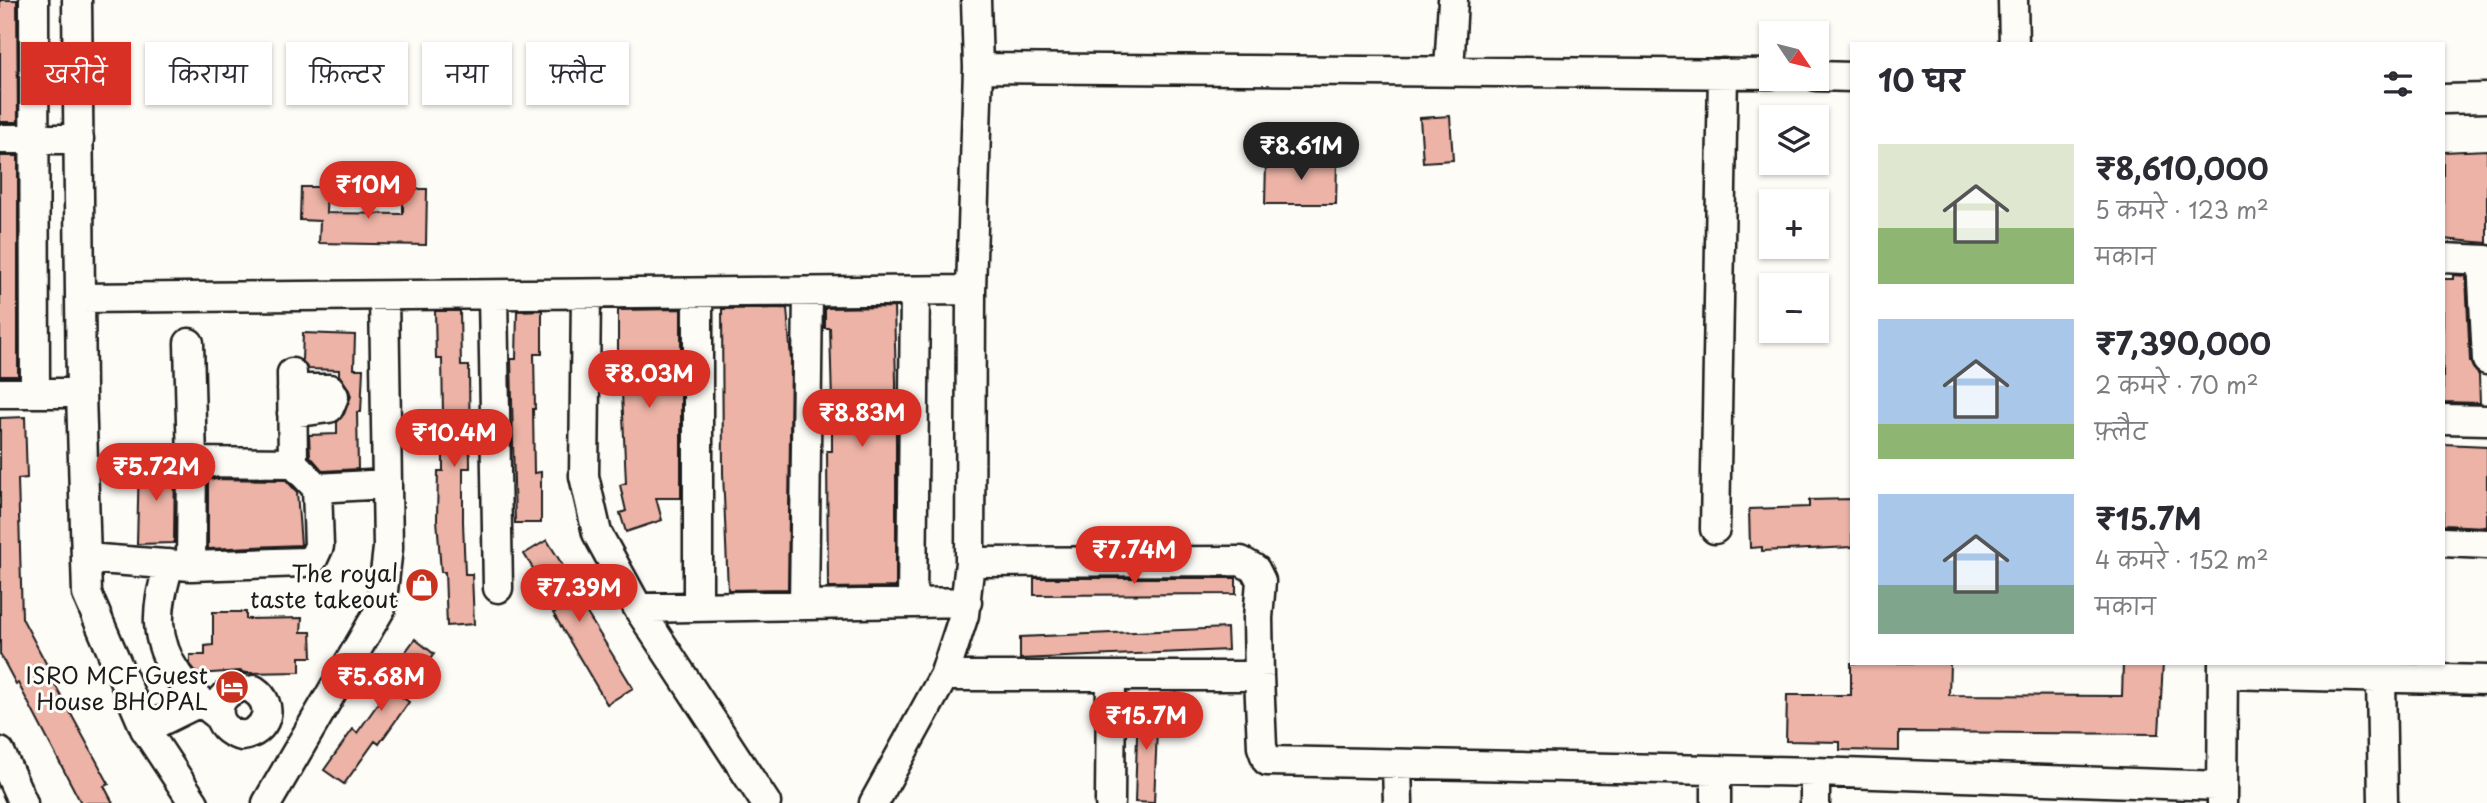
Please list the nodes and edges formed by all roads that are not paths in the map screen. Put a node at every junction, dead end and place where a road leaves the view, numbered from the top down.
1 (34, 0) edge
2 (77, 0) edge
3 (976, 0) edge
4 (1453, 0) edge
5 (2013, 0) edge
6 (2014, 42) edge
7 (978, 68) junction
8 (1449, 71) junction
9 (1723, 73) junction
10 (1759, 74) edge
11 (1829, 76) edge
12 (1850, 77) edge
13 (2487, 98) edge
14 (2445, 99) edge
15 (0, 139) edge
16 (33, 139) junction
17 (79, 139) junction
18 (2445, 258) edge
19 (2484, 260) edge
20 (971, 290) junction
21 (915, 291) junction
22 (808, 292) junction
23 (698, 293) junction
24 (586, 294) junction
25 (494, 295) junction
26 (384, 296) junction
27 (80, 298) junction
28 (189, 343) dead end
29 (2487, 360) edge
30 (35, 392) junction
31 (292, 392) dead end
32 (0, 393) edge
33 (81, 393) junction
34 (2445, 419) edge
35 (2487, 420) edge
36 (192, 462) junction
37 (293, 463) junction
38 (387, 484) junction
39 (317, 488) junction
40 (1714, 529) dead end
41 (2445, 542) edge
42 (2487, 544) edge
43 (86, 558) junction
44 (970, 562) junction
45 (180, 565) junction
46 (498, 588) dead end
47 (967, 602) junction
48 (912, 603) junction
49 (804, 605) junction
50 (698, 607) junction
51 (638, 608) junction
52 (2223, 669) edge
53 (944, 676) junction
54 (1111, 676) junction
55 (1259, 676) junction
56 (2381, 678) junction
57 (2487, 680) edge
58 (209, 709) junction
59 (145, 729) junction
60 (0, 752) edge
61 (1397, 764) junction
62 (1716, 772) junction
63 (1815, 772) junction
64 (2094, 793) edge
65 (2222, 794) edge
66 (23, 803) edge
67 (194, 803) edge
68 (267, 803) edge
69 (766, 803) edge
70 (874, 803) edge
71 (1110, 803) edge
72 (1398, 803) edge
73 (1716, 803) edge
74 (1815, 803) edge
75 (2383, 803) edge

1 - 16 street
2 - 17 street
3 - 7 street
4 - 8 street
5 - 6 street
7 - 8 street
7 - 20 street
8 - 9 street
9 - 10 street
9 - 40 street
11 - 12 street
13 - 14 street
15 - 16 street
16 - 17 street
16 - 30 street
17 - 27 street
18 - 19 street
19 - 29 street
20 - 21 street
20 - 44 street
21 - 22 street
21 - 48 street
22 - 23 street
22 - 49 street
23 - 24 street
23 - 50 street
24 - 25 street
24 - 51 street
25 - 26 street
25 - 46 street
26 - 27 street
26 - 38 street
27 - 33 street
28 - 36 street
30 - 32 street
30 - 33 street
31 - 37 street
33 - 43 street
34 - 35 street
36 - 37 street
36 - 45 street
37 - 39 street
38 - 39 street
38 - 68 street
39 - 45 street
41 - 42 street
43 - 45 street
43 - 59 street
44 - 47 street
44 - 55 street
45 - 58 street
47 - 48 street
47 - 53 street
48 - 49 street
49 - 50 street
50 - 51 street
51 - 69 street
52 - 56 street
52 - 65 street
53 - 54 street
53 - 70 street
54 - 55 street
54 - 71 street
55 - 61 street
56 - 57 street
56 - 75 street
58 - 58 street
58 - 59 street
59 - 67 street
60 - 66 street
61 - 62 street
61 - 72 street
62 - 63 street
62 - 73 street
63 - 64 street
63 - 74 street
64 - 65 street

